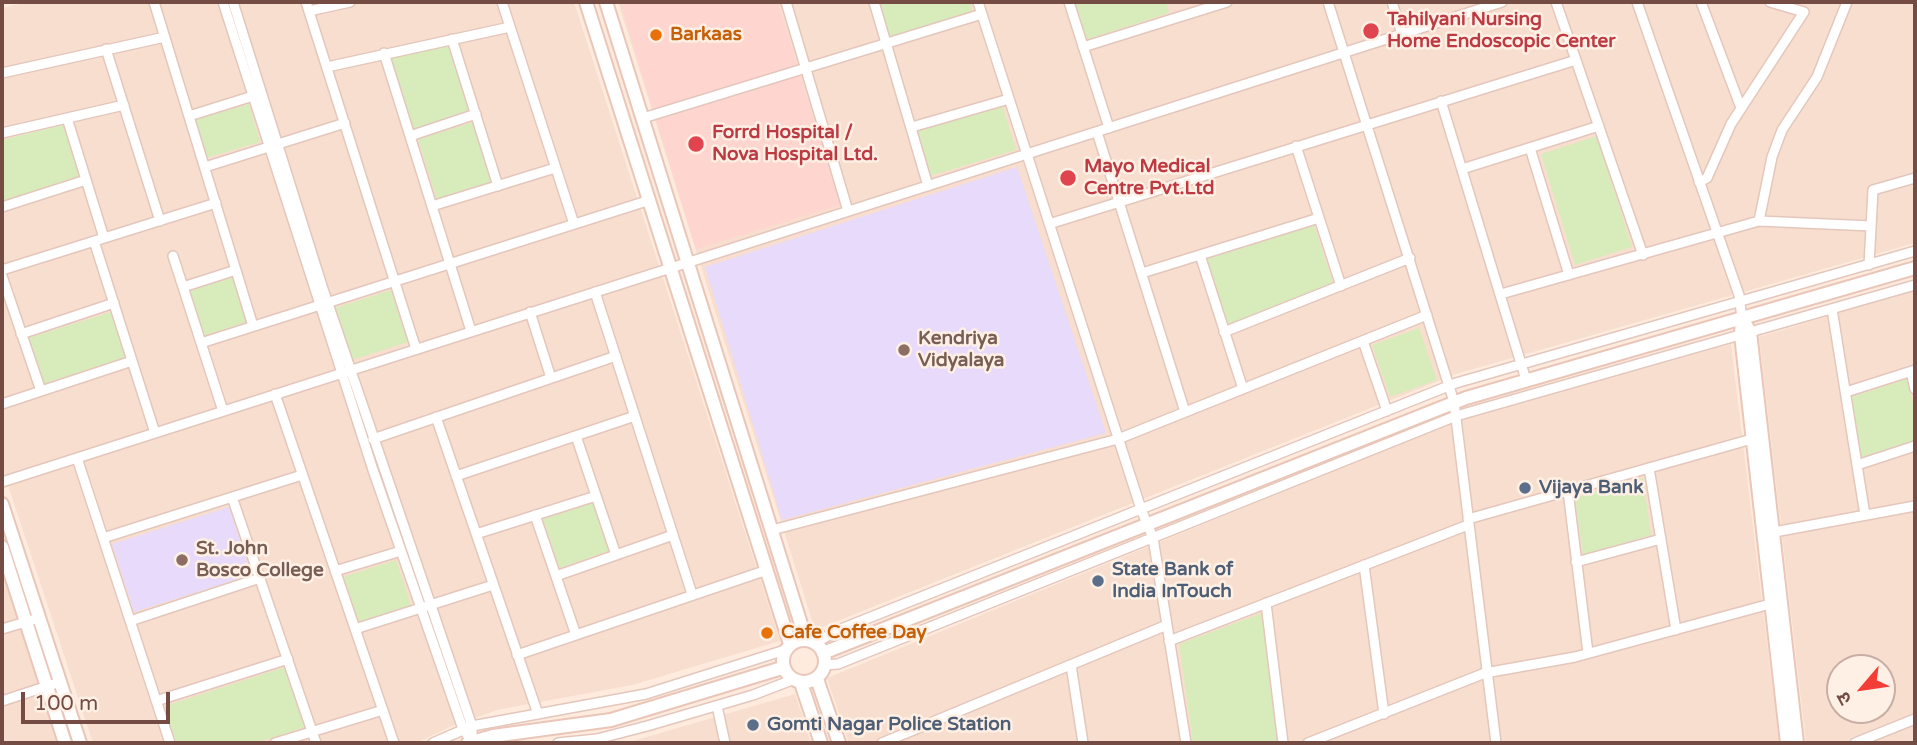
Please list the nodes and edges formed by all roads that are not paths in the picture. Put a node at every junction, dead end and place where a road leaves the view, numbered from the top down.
1 (154, 2) edge
2 (223, 2) edge
3 (233, 2) edge
4 (350, 2) edge
5 (502, 2) edge
6 (586, 2) edge
7 (606, 2) edge
8 (786, 2) edge
9 (874, 2) edge
10 (978, 2) edge
11 (1069, 2) edge
12 (1227, 2) edge
13 (1328, 2) edge
14 (1392, 2) edge
15 (1502, 2) edge
16 (1556, 2) edge
17 (1637, 2) edge
18 (1701, 2) edge
19 (1770, 2) edge
20 (1847, 2) edge
21 (308, 6) edge
22 (982, 14) junction
23 (510, 27) junction
24 (1402, 34) junction
25 (165, 37) junction
26 (452, 39) junction
27 (886, 44) junction
28 (1083, 47) junction
29 (106, 49) junction
30 (1345, 52) junction
31 (384, 53) junction
32 (1576, 60) junction
33 (327, 67) junction
34 (806, 68) junction
35 (2, 73) edge
36 (253, 96) junction
37 (1009, 99) junction
38 (1441, 101) junction
39 (124, 106) junction
40 (1741, 108) junction
41 (476, 114) junction
42 (189, 116) junction
43 (67, 118) junction
44 (643, 118) junction
45 (345, 123) junction
46 (1367, 123) junction
47 (1599, 126) junction
48 (912, 127) junction
49 (1109, 128) junction
50 (1097, 132) junction
51 (2, 133) edge
52 (410, 136) junction
53 (273, 144) junction
54 (1296, 146) junction
55 (1530, 148) junction
56 (1026, 155) junction
57 (205, 167) junction
58 (555, 167) junction
59 (1462, 169) junction
60 (1915, 178) edge
61 (86, 180) junction
62 (1699, 182) junction
63 (498, 186) junction
64 (928, 186) junction
65 (650, 200) junction
66 (1119, 202) junction
67 (216, 203) junction
68 (432, 206) junction
69 (2, 207) edge
70 (848, 211) junction
71 (1319, 218) junction
72 (159, 221) junction
73 (1759, 221) junction
74 (574, 224) junction
75 (1049, 224) junction
76 (1871, 226) junction
77 (1718, 234) junction
78 (104, 238) junction
79 (94, 241) junction
80 (1915, 251) edge
81 (1200, 255) junction
82 (1643, 255) junction
83 (173, 256) dead end
84 (1410, 258) junction
85 (688, 262) junction
86 (450, 263) junction
87 (1869, 265) junction
88 (671, 268) junction
89 (1915, 268) edge
90 (2, 270) edge
91 (236, 270) junction
92 (1142, 273) junction
93 (1569, 275) junction
94 (2, 276) edge
95 (395, 281) junction
96 (1915, 285) edge
97 (1341, 286) junction
98 (183, 287) junction
99 (595, 292) junction
100 (1501, 294) junction
101 (114, 303) junction
102 (324, 303) junction
103 (1740, 303) junction
104 (1832, 309) junction
105 (530, 312) junction
106 (1427, 315) junction
107 (1742, 318) junction
108 (254, 326) junction
109 (471, 331) junction
110 (1224, 332) junction
111 (21, 334) junction
112 (1746, 334) junction
113 (1363, 341) junction
114 (201, 344) junction
115 (416, 349) junction
116 (616, 356) junction
117 (132, 361) junction
118 (1521, 365) junction
119 (1913, 371) edge
120 (346, 372) junction
121 (551, 378) junction
122 (1526, 380) junction
123 (1449, 386) junction
124 (1915, 388) edge
125 (1243, 389) junction
126 (41, 391) junction
127 (1846, 392) junction
128 (275, 394) junction
129 (1454, 402) junction
130 (2, 404) edge
131 (223, 411) junction
132 (1387, 411) junction
133 (1185, 412) junction
134 (635, 416) junction
135 (1456, 416) junction
136 (436, 417) junction
137 (155, 433) junction
138 (576, 436) junction
139 (373, 439) junction
140 (1118, 439) junction
141 (1752, 439) junction
142 (1915, 446) edge
143 (77, 458) junction
144 (1857, 465) junction
145 (1649, 468) junction
146 (302, 475) junction
147 (456, 476) junction
148 (2, 482) edge
149 (1568, 491) junction
150 (596, 496) junction
151 (232, 497) junction
152 (2, 504) edge
153 (1915, 506) edge
154 (1141, 509) junction
155 (535, 515) junction
156 (1865, 515) junction
157 (1468, 522) junction
158 (1147, 523) junction
159 (772, 530) junction
160 (1768, 533) junction
161 (476, 534) junction
162 (673, 535) junction
163 (103, 538) junction
164 (1153, 538) junction
165 (1661, 539) junction
166 (2, 547) edge
167 (401, 551) junction
168 (616, 555) junction
169 (1577, 562) junction
170 (1364, 565) junction
171 (767, 570) junction
172 (335, 571) junction
173 (556, 576) junction
174 (260, 578) junction
175 (494, 585) junction
176 (692, 594) junction
177 (1266, 603) junction
178 (1770, 604) junction
179 (426, 609) junction
180 (39, 618) junction
181 (130, 621) junction
182 (26, 622) junction
183 (1167, 625) junction
184 (2, 629) edge
185 (355, 629) junction
186 (1676, 630) junction
187 (576, 635) junction
188 (1170, 641) junction
189 (788, 647) junction
190 (817, 650) junction
191 (1588, 653) junction
192 (517, 655) junction
193 (288, 659) junction
194 (1071, 665) junction
195 (782, 668) junction
196 (1486, 673) junction
197 (817, 679) junction
198 (796, 681) junction
199 (60, 682) junction
200 (47, 687) junction
201 (2, 701) edge
202 (156, 701) junction
203 (717, 706) junction
204 (383, 710) junction
205 (1384, 713) junction
206 (537, 714) junction
207 (1915, 719) edge
208 (468, 728) junction
209 (312, 732) junction
210 (1880, 738) edge
211 (65, 743) edge
212 (80, 743) edge
213 (170, 743) edge
214 (275, 743) edge
215 (316, 743) edge
216 (394, 743) edge
217 (433, 743) edge
218 (470, 743) edge
219 (558, 743) edge
220 (725, 743) edge
221 (821, 743) edge
222 (839, 743) edge
223 (882, 743) edge
224 (1083, 743) edge
225 (1186, 743) edge
226 (1283, 743) edge
227 (1308, 743) edge
228 (1496, 743) edge
229 (1787, 743) edge
230 (1797, 743) edge
231 (1855, 743) edge

1 - 25 street
2 - 36 street
3 - 53 street
4 - 21 street
5 - 23 street
6 - 65 street
7 - 44 street
8 - 34 street
9 - 27 street
10 - 22 street
11 - 28 street
12 - 28 street
13 - 30 street
14 - 24 street
15 - 24 street
16 - 32 street
17 - 62 street
18 - 40 street
19 - 40 street
20 - 73 street
21 - 33 street
22 - 27 street
22 - 37 street
23 - 26 street
23 - 58 street
24 - 30 street
25 - 29 street
25 - 42 street
26 - 31 street
26 - 41 street
27 - 34 street
27 - 48 street
28 - 49 street
29 - 35 street
29 - 39 street
30 - 46 street
30 - 49 street
31 - 33 street
31 - 52 street
32 - 38 street
32 - 47 street
33 - 45 street
34 - 44 street
34 - 70 street
36 - 42 street
36 - 53 street
37 - 48 street
37 - 56 street
38 - 46 street
38 - 59 street
39 - 43 street
39 - 72 street
40 - 62 street
41 - 52 street
41 - 63 street
42 - 57 street
43 - 51 street
43 - 61 street
44 - 85 street
45 - 53 street
45 - 95 street
46 - 54 street
46 - 84 street
47 - 55 street
47 - 82 street
48 - 64 street
49 - 50 street
50 - 56 street
50 - 66 street
52 - 68 street
53 - 57 street
53 - 102 street
54 - 66 street
54 - 71 street
55 - 59 street
55 - 93 street
56 - 64 street
56 - 75 street
57 - 67 street
58 - 63 street
58 - 74 street
59 - 100 street
60 - 76 street
61 - 69 street
61 - 78 street
62 - 77 street
63 - 68 street
64 - 70 street
65 - 74 street
65 - 88 street
66 - 75 street
66 - 92 street
67 - 72 street
67 - 91 street
68 - 86 street
70 - 85 street
71 - 81 street
71 - 97 street
72 - 78 street
73 - 76 street
73 - 77 street
74 - 86 street
75 - 140 street
76 - 87 street
77 - 82 street
77 - 103 street
78 - 79 street
79 - 90 street
79 - 101 street
80 - 87 street
81 - 92 street
81 - 110 street
82 - 93 street
83 - 98 street
84 - 97 street
84 - 106 street
85 - 88 street
85 - 159 street
86 - 95 street
86 - 109 street
87 - 103 street
88 - 99 street
88 - 171 street
89 - 107 street
91 - 98 street
91 - 108 street
92 - 133 street
93 - 100 street
94 - 111 street
95 - 102 street
95 - 115 street
96 - 104 street
97 - 110 street
98 - 114 street
99 - 105 street
99 - 116 street
100 - 118 street
101 - 111 street
101 - 117 street
102 - 108 street
102 - 120 street
103 - 107 street
103 - 118 street
104 - 112 street
104 - 127 street
105 - 109 street
105 - 121 street
106 - 113 street
106 - 123 street
107 - 112 street
107 - 122 street
108 - 114 street
109 - 115 street
110 - 125 street
111 - 126 street
112 - 135 street
112 - 141 street
112 - 160 street
113 - 125 street
113 - 132 street
114 - 131 street
115 - 120 street
116 - 121 street
116 - 134 street
117 - 126 street
117 - 137 street
118 - 122 street
118 - 123 street
119 - 124 street
119 - 127 street
120 - 128 street
120 - 139 street
120 - 167 street
121 - 136 street
122 - 129 street
123 - 129 street
123 - 132 street
125 - 133 street
126 - 130 street
127 - 144 street
128 - 131 street
128 - 146 street
129 - 135 street
129 - 158 street
131 - 137 street
132 - 154 street
133 - 140 street
134 - 138 street
134 - 162 street
135 - 157 street
135 - 164 street
136 - 139 street
136 - 147 street
137 - 143 street
138 - 147 street
138 - 150 street
139 - 179 street
140 - 154 street
140 - 159 street
141 - 145 street
141 - 160 street
142 - 144 street
143 - 148 street
143 - 163 street
144 - 156 street
145 - 149 street
145 - 165 street
146 - 151 street
146 - 172 street
147 - 161 street
149 - 157 street
149 - 169 street
150 - 155 street
150 - 168 street
151 - 163 street
151 - 174 street
152 - 180 street
153 - 156 street
154 - 158 street
154 - 190 street
155 - 161 street
155 - 173 street
156 - 160 street
157 - 170 street
157 - 196 street
158 - 164 street
158 - 190 street
159 - 190 street
160 - 178 street
160 - 230 street
161 - 175 street
162 - 168 street
162 - 176 street
163 - 181 street
164 - 183 street
164 - 190 street
165 - 169 street
165 - 186 street
166 - 182 street
167 - 172 street
167 - 179 street
168 - 173 street
169 - 191 street
170 - 177 street
170 - 205 street
171 - 176 street
171 - 189 street
172 - 185 street
173 - 187 street
174 - 181 street
174 - 193 street
175 - 179 street
175 - 192 street
176 - 187 street
177 - 188 street
177 - 226 street
178 - 186 street
178 - 229 street
179 - 185 street
179 - 208 street
180 - 182 street
180 - 199 street
181 - 202 street
182 - 184 street
182 - 200 street
183 - 188 street
183 - 194 street
185 - 204 street
186 - 191 street
187 - 192 street
188 - 225 street
189 - 190 street
189 - 195 street
189 - 206 street
190 - 197 street
191 - 196 street
192 - 206 street
193 - 202 street
193 - 209 street
194 - 223 street
194 - 224 street
195 - 198 street
195 - 218 street
196 - 205 street
196 - 228 street
197 - 198 street
197 - 222 street
198 - 203 street
198 - 221 street
199 - 200 street
199 - 212 street
200 - 201 street
200 - 211 street
202 - 213 street
203 - 219 street
203 - 220 street
204 - 209 street
204 - 216 street
205 - 227 street
206 - 208 street
207 - 210 street
208 - 217 street
208 - 218 street
209 - 214 street
209 - 215 street
210 - 231 street

